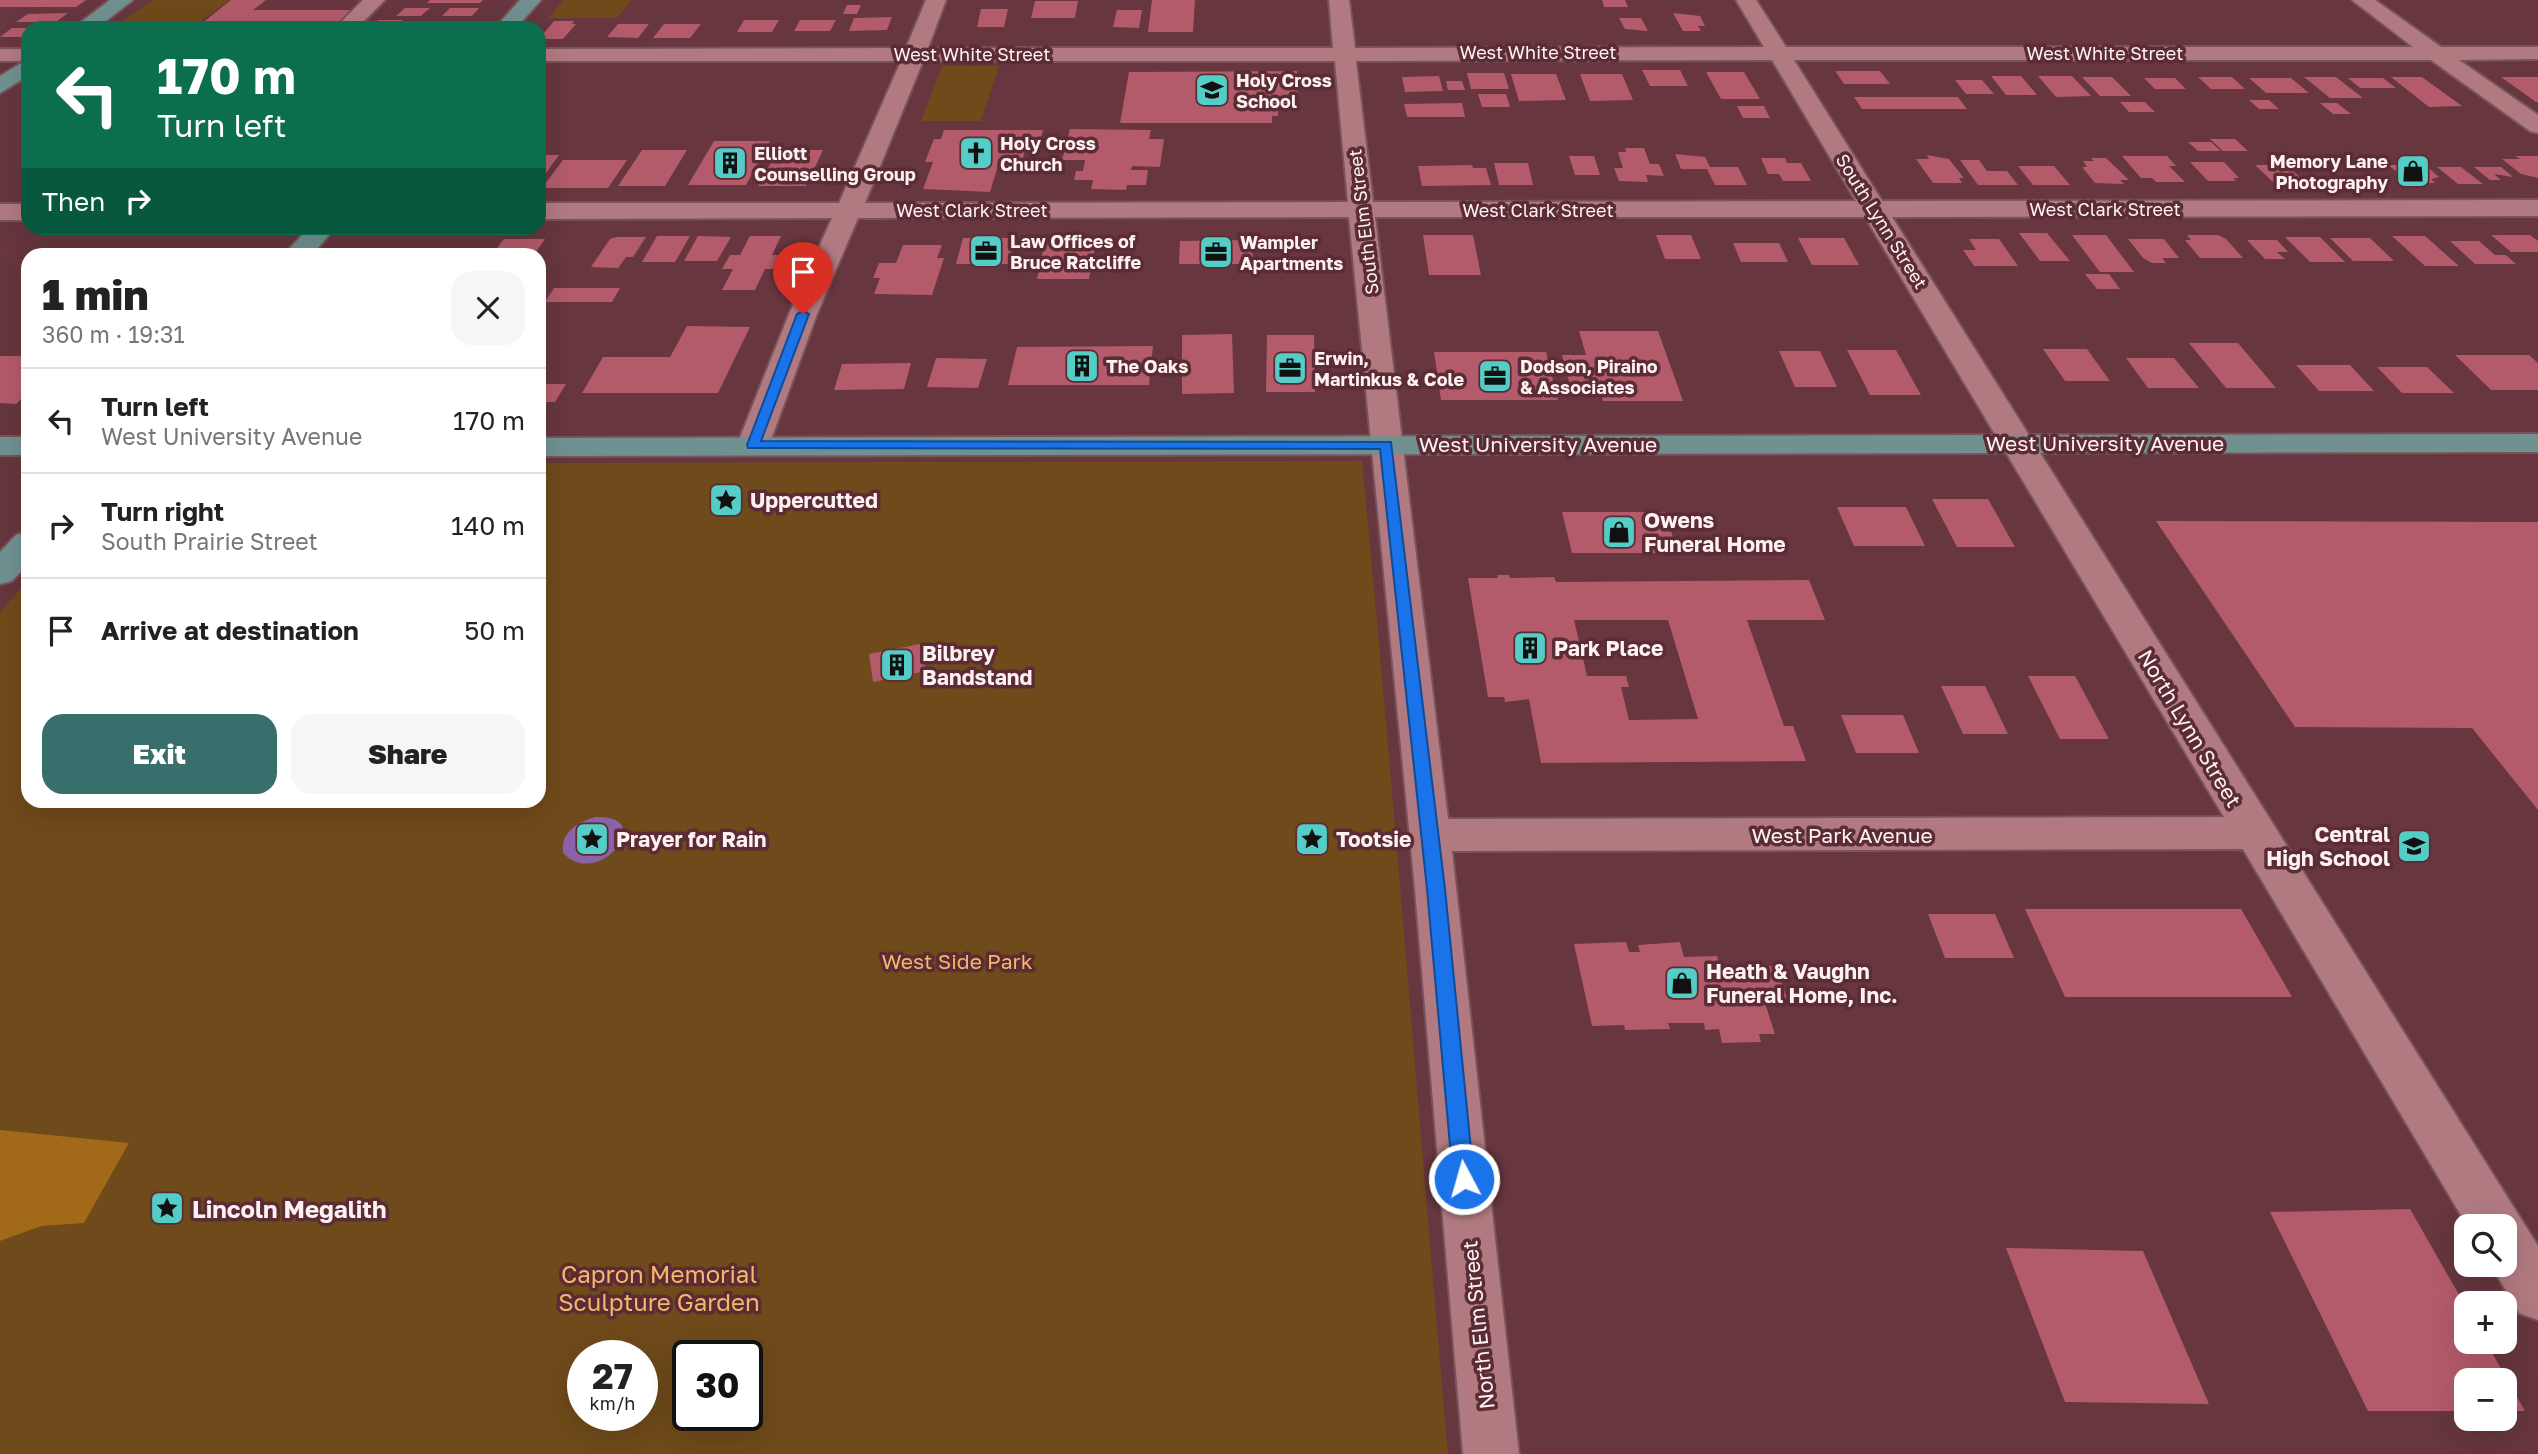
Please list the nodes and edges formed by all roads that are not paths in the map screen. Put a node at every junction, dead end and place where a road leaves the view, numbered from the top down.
1 (123, 0) edge
2 (375, 0) edge
3 (531, 0) edge
4 (936, 0) edge
5 (1339, 0) edge
6 (1746, 0) edge
7 (2362, 0) edge
8 (93, 21) edge
9 (352, 21) edge
10 (512, 21) edge
11 (1779, 52) junction
12 (1345, 53) junction
13 (2436, 53) junction
14 (2538, 53) edge
15 (914, 54) junction
16 (0, 55) edge
17 (21, 55) edge
18 (546, 55) edge
19 (21, 71) edge
20 (0, 86) edge
21 (2538, 126) edge
22 (2538, 208) edge
23 (1873, 209) junction
24 (849, 210) junction
25 (546, 211) edge
26 (1362, 211) junction
27 (0, 212) edge
28 (21, 212) edge
29 (316, 235) edge
30 (303, 248) edge
31 (2017, 443) junction
32 (2538, 443) edge
33 (753, 445) junction
34 (1387, 445) junction
35 (0, 446) edge
36 (21, 446) edge
37 (546, 447) edge
38 (21, 550) edge
39 (0, 573) edge
40 (2254, 833) junction
41 (1430, 835) junction
42 (2489, 1214) edge
43 (2517, 1260) edge
44 (2538, 1294) edge
45 (1491, 1454) edge

1 - 8 main road
2 - 9 street
3 - 10 main road
4 - 15 street
5 - 12 street, South Elm Street
6 - 11 street, South Lynn Street
7 - 13 street
11 - 12 street, West White Street
11 - 13 street, West White Street
11 - 23 street, South Lynn Street
12 - 15 street, West White Street
12 - 26 street, South Elm Street
13 - 14 street, West White Street
13 - 21 street
15 - 18 street, West White Street
15 - 24 street
16 - 17 street
19 - 20 main road
22 - 23 street, West Clark Street
23 - 26 street, West Clark Street
23 - 31 street, South Lynn Street
24 - 25 street, West Clark Street
24 - 26 street, West Clark Street
24 - 33 street
26 - 34 street, South Elm Street
27 - 28 street
29 - 30 main road
31 - 32 main road, West University Avenue
31 - 34 main road, West University Avenue
31 - 40 street, North Lynn Street
33 - 34 main road, West University Avenue
33 - 37 main road, West University Avenue
34 - 41 street, North Elm Street
35 - 36 main road
38 - 39 main road
40 - 41 street, West Park Avenue
40 - 42 street, North Lynn Street
41 - 45 street, North Elm Street
43 - 44 street

